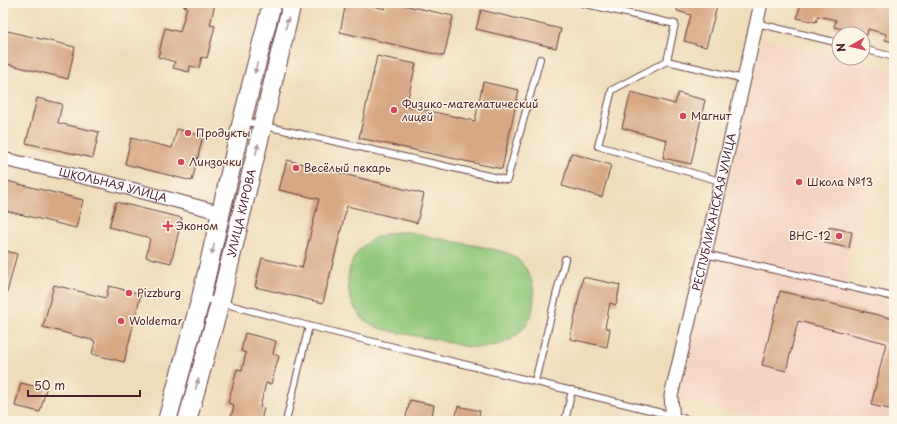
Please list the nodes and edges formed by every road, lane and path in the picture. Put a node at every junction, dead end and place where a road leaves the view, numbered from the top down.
1 (272, 3) edge
2 (292, 3) edge
3 (581, 3) edge
4 (761, 3) edge
5 (756, 22) junction
6 (831, 41) edge
7 (871, 51) edge
8 (894, 57) edge
9 (540, 59) dead end
10 (667, 61) junction
11 (744, 79) junction
12 (242, 121) junction
13 (263, 126) junction
14 (3, 159) edge
15 (720, 181) junction
16 (222, 213) junction
17 (705, 254) junction
18 (565, 259) dead end
19 (894, 297) edge
20 (201, 298) junction
21 (220, 303) junction
22 (309, 326) junction
23 (535, 381) junction
24 (572, 390) junction
25 (672, 418) edge
26 (167, 421) edge
27 (186, 421) edge
28 (286, 421) edge
29 (565, 421) edge
30 (694, 421) edge

1 -> 12 main road, УЛИЦА КИРОВА
13 -> 2 main road, УЛИЦА КИРОВА
3 - 10 lane
4 - 5 street, РЕСПУБЛИКАНСКАЯ УЛИЦА
5 - 6 lane
5 - 11 street, РЕСПУБЛИКАНСКАЯ УЛИЦА
7 - 8 lane
9 - 13 lane
10 - 11 lane
10 - 15 lane
11 - 15 street, РЕСПУБЛИКАНСКАЯ УЛИЦА
12 - 13 lane
12 - 16 main road, УЛИЦА КИРОВА
21 -> 13 main road, УЛИЦА КИРОВА
14 - 16 street, ШКОЛЬНАЯ УЛИЦА
15 - 17 street, РЕСПУБЛИКАНСКАЯ УЛИЦА
16 -> 20 main road, УЛИЦА КИРОВА
17 - 19 lane
17 - 25 street, РЕСПУБЛИКАНСКАЯ УЛИЦА
18 - 23 lane
20 - 21 lane
20 - 26 main road, УЛИЦА КИРОВА
21 - 22 lane
27 -> 21 main road, УЛИЦА КИРОВА
22 - 23 lane
22 - 28 lane
23 - 24 lane
24 - 25 lane
24 - 29 lane
25 - 30 lane

